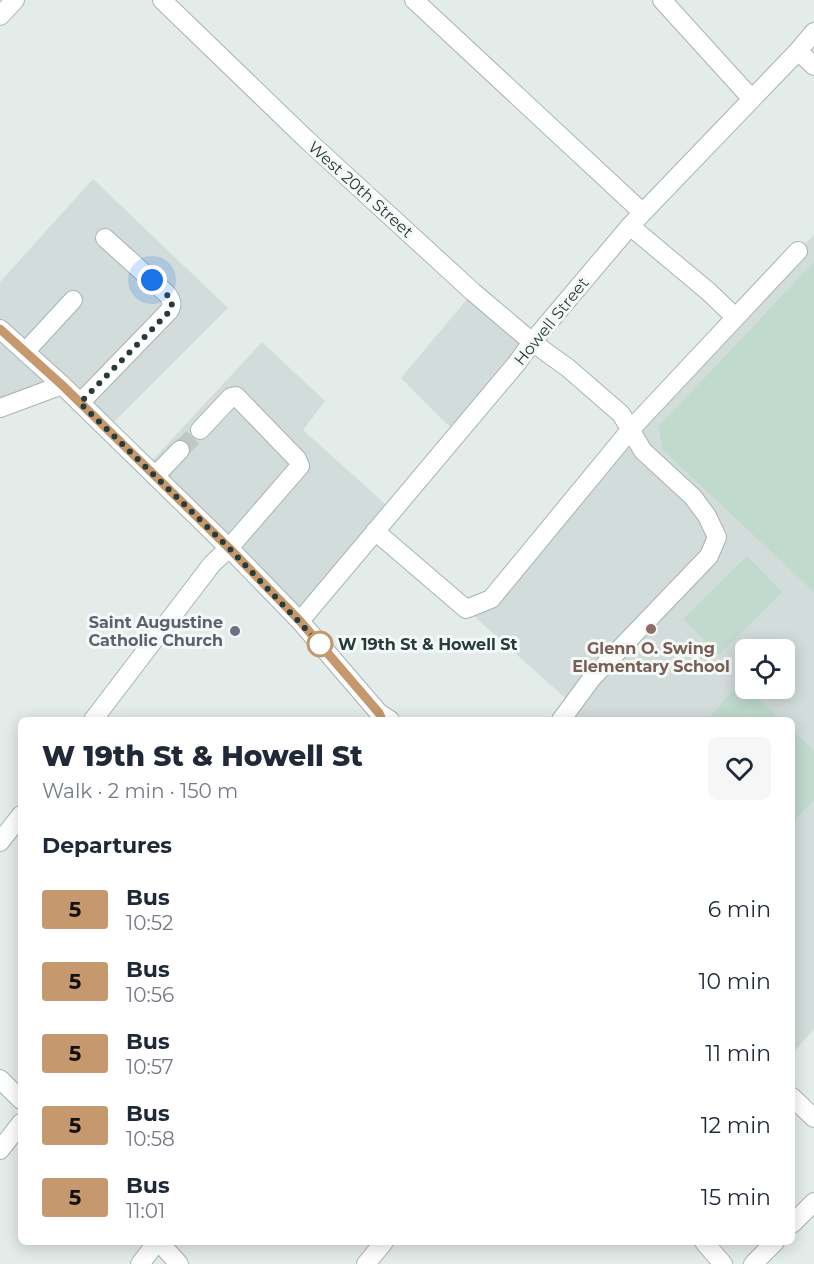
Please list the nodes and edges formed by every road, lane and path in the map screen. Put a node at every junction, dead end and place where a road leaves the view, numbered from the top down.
1 (15, 0) edge
2 (162, 0) edge
3 (414, 0) edge
4 (662, 0) edge
5 (0, 16) edge
6 (814, 32) edge
7 (798, 51) junction
8 (814, 66) edge
9 (751, 98) junction
10 (642, 212) junction
11 (630, 226) junction
12 (105, 238) dead end
13 (798, 251) dead end
14 (73, 300) dead end
15 (735, 317) junction
16 (0, 329) edge
17 (532, 342) junction
18 (25, 352) junction
19 (62, 385) junction
20 (80, 403) junction
21 (0, 408) edge
22 (631, 429) junction
23 (200, 430) tunnel mouth
24 (180, 450) tunnel mouth
25 (155, 476) junction
26 (375, 531) junction
27 (229, 548) junction
28 (300, 621) junction
29 (95, 717) edge
30 (383, 717) edge
31 (563, 717) edge
32 (18, 819) edge
33 (0, 842) edge
34 (0, 1079) edge
35 (18, 1097) edge
36 (795, 1100) edge
37 (814, 1118) edge
38 (18, 1126) edge
39 (0, 1150) edge
40 (814, 1202) edge
41 (795, 1221) edge
42 (156, 1245) edge
43 (161, 1245) edge
44 (382, 1245) edge
45 (707, 1245) edge
46 (772, 1245) edge
47 (140, 1264) edge
48 (179, 1264) edge
49 (366, 1264) edge
50 (723, 1264) edge
51 (753, 1264) edge

1 - 5 street
2 - 17 street, West 20th Street
3 - 10 street
4 - 9 street
6 - 7 street, Howell Street
7 - 8 street
7 - 9 street, Howell Street
9 - 10 street, Howell Street
10 - 11 street, Howell Street
11 - 15 street
11 - 17 street, Howell Street
12 - 20 street
13 - 15 street
14 - 18 street
15 - 22 street
16 - 18 street
17 - 22 street, West 20th Street
17 - 26 street, Howell Street
18 - 19 street
19 - 20 street
19 - 21 street
20 - 25 street
22 - 26 street
22 - 31 street, West 20th Street
23 - 27 street
24 - 25 street
25 - 27 street
26 - 28 street, Howell Street
27 - 28 street
27 - 29 street
28 - 30 street
32 - 33 street
34 - 35 street
36 - 37 street
38 - 39 street
40 - 41 street
42 - 47 street
43 - 48 street
44 - 49 street
45 - 50 street
46 - 51 street

